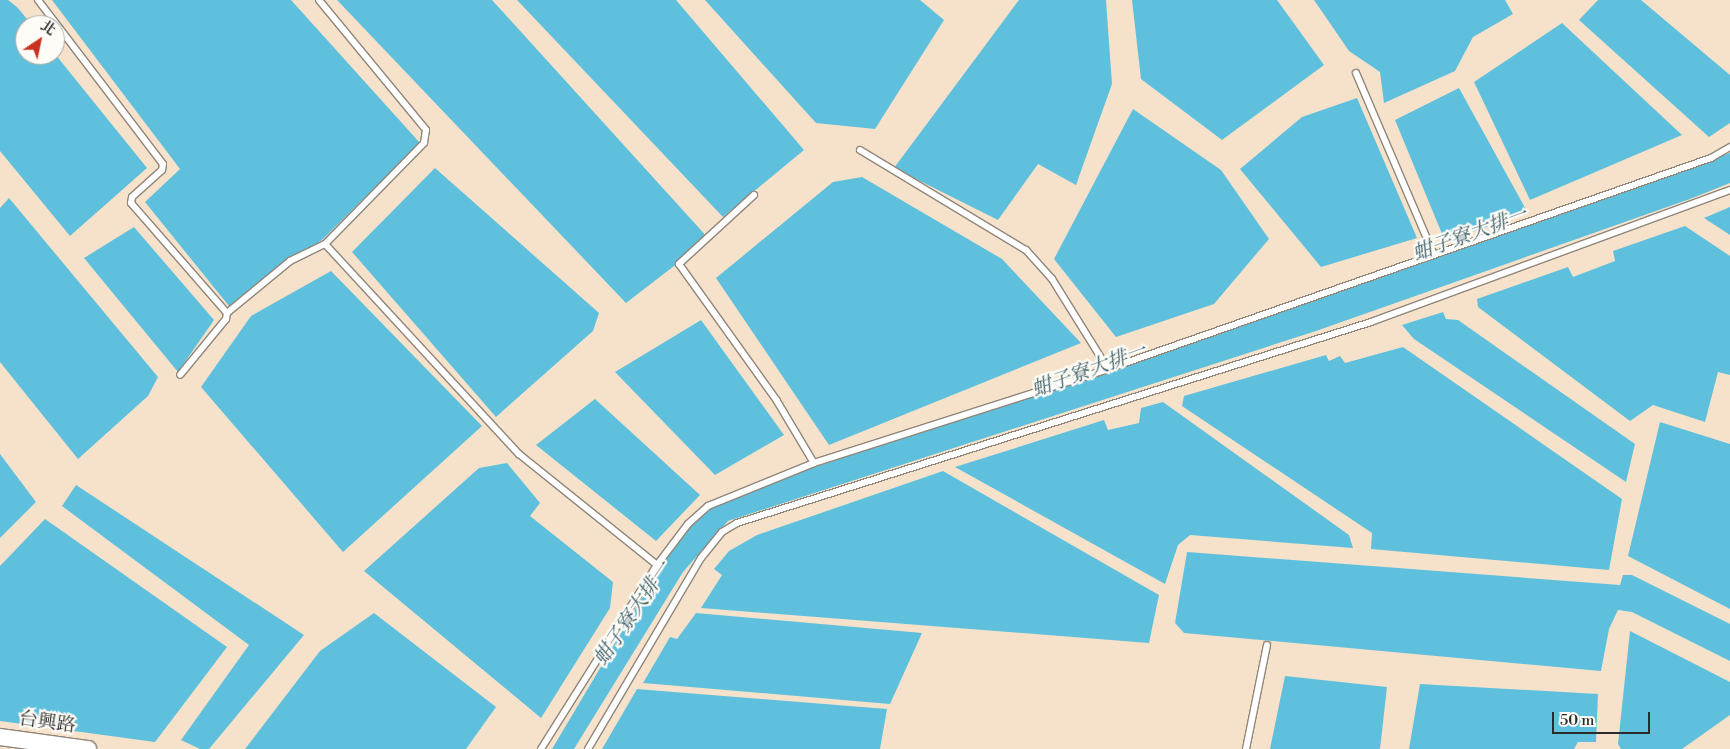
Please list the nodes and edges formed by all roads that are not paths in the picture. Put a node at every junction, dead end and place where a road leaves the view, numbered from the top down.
1 (38, 0) edge
2 (319, 0) edge
3 (1356, 73) dead end
4 (1730, 147) edge
5 (860, 150) dead end
6 (1730, 190) edge
7 (754, 196) dead end
8 (325, 244) junction
9 (1434, 254) junction
10 (227, 313) junction
11 (1108, 369) junction
12 (180, 375) dead end
13 (814, 462) junction
14 (657, 565) junction
15 (1267, 645) dead end
16 (0, 737) edge
17 (88, 749) edge
18 (541, 749) edge
19 (588, 749) edge
20 (1246, 749) edge

1 - 10 lane
2 - 8 lane
3 - 9 lane
4 - 9 lane
5 - 11 lane
6 - 19 lane
7 - 13 lane
8 - 10 lane
8 - 14 lane
9 - 11 lane
10 - 12 lane
11 - 13 lane
13 - 14 lane
14 - 18 lane
15 - 20 lane
16 - 17 street, 台興路

